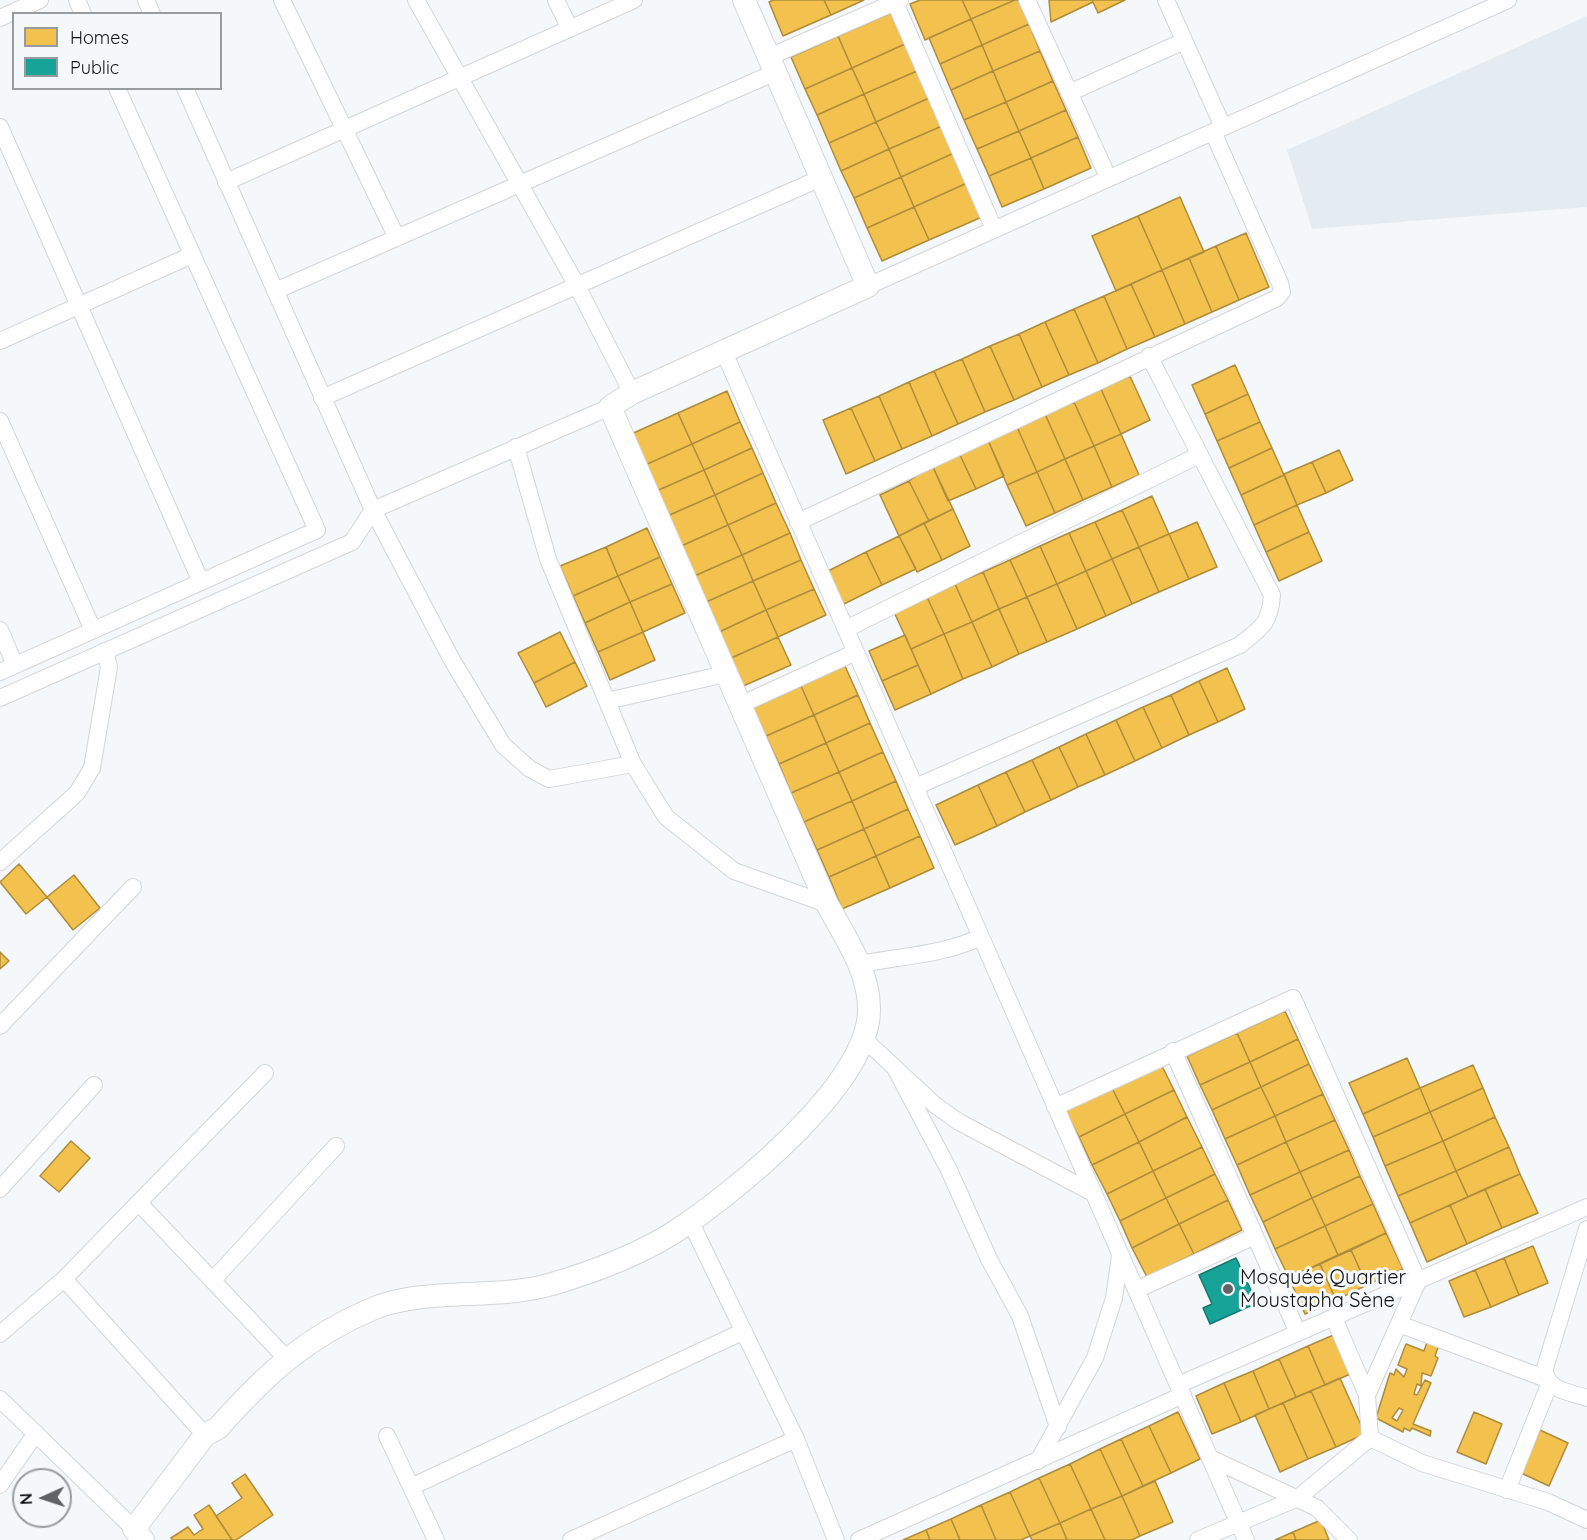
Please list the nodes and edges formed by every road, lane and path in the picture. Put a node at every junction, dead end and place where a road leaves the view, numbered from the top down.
1 (40, 0) edge
2 (282, 0) edge
3 (416, 0) edge
4 (556, 0) edge
5 (634, 0) edge
6 (744, 0) edge
7 (1028, 0) edge
8 (1166, 0) edge
9 (1508, 0) edge
10 (896, 1) edge
11 (13, 12) edge
12 (569, 27) junction
13 (1184, 41) junction
14 (772, 65) junction
15 (458, 76) junction
16 (118, 90) edge
17 (186, 90) edge
18 (1069, 93) junction
19 (0, 127) edge
20 (1218, 130) junction
21 (345, 131) junction
22 (1108, 177) junction
23 (821, 178) junction
24 (226, 182) junction
25 (519, 184) junction
26 (994, 229) junction
27 (397, 238) junction
28 (192, 255) junction
29 (576, 284) junction
30 (868, 286) junction
31 (274, 291) junction
32 (79, 305) junction
33 (0, 341) edge
34 (724, 352) junction
35 (1149, 356) junction
36 (632, 393) junction
37 (322, 398) junction
38 (610, 407) junction
39 (0, 421) edge
40 (516, 447) junction
41 (1199, 455) junction
42 (374, 510) junction
43 (798, 522) junction
44 (201, 582) junction
45 (846, 629) junction
46 (0, 630) edge
47 (93, 630) junction
48 (105, 651) junction
49 (856, 652) junction
50 (8, 669) edge
51 (725, 674) junction
52 (0, 698) edge
53 (607, 701) junction
54 (740, 705) junction
55 (633, 764) junction
56 (915, 787) junction
57 (0, 862) edge
58 (133, 887) dead end
59 (827, 904) junction
60 (981, 937) junction
61 (860, 964) junction
62 (0, 1026) edge
63 (865, 1040) junction
64 (1173, 1051) junction
65 (895, 1068) junction
66 (266, 1073) dead end
67 (94, 1085) dead end
68 (1055, 1107) junction
69 (336, 1146) dead end
70 (0, 1189) edge
71 (1093, 1193) junction
72 (140, 1203) junction
73 (1587, 1208) edge
74 (690, 1221) junction
75 (1587, 1229) edge
76 (1255, 1236) junction
77 (1120, 1254) junction
78 (64, 1279) junction
79 (213, 1280) junction
80 (1418, 1281) junction
81 (1136, 1290) junction
82 (1334, 1318) junction
83 (1399, 1324) junction
84 (744, 1331) junction
85 (1298, 1333) junction
86 (0, 1334) edge
87 (286, 1358) junction
88 (1547, 1381) junction
89 (1180, 1390) junction
90 (1367, 1395) junction
91 (1587, 1398) edge
92 (0, 1399) edge
93 (1058, 1427) junction
94 (36, 1432) junction
95 (206, 1435) junction
96 (387, 1436) dead end
97 (1370, 1438) junction
98 (796, 1439) junction
99 (1210, 1458) junction
100 (1038, 1461) junction
101 (0, 1485) edge
102 (411, 1487) junction
103 (1507, 1490) junction
104 (1298, 1498) junction
105 (1587, 1520) edge
106 (1238, 1523) junction
107 (139, 1534) edge
108 (436, 1540) edge
109 (571, 1540) edge
110 (836, 1540) edge
111 (859, 1540) edge
112 (1198, 1540) edge
113 (1246, 1540) edge
114 (1349, 1540) edge

1 - 11 street
2 - 21 street
3 - 15 street
4 - 12 street
5 - 12 street
6 - 14 street
7 - 18 street
8 - 13 street
9 - 20 street
10 - 14 street
10 - 26 street
12 - 15 street
13 - 18 street
13 - 20 street
14 - 23 street
14 - 25 street
15 - 21 street
15 - 25 street
16 - 28 street
17 - 24 street
18 - 22 street
19 - 32 street
20 - 22 street
20 - 35 street
21 - 24 street
21 - 27 street
22 - 26 street
23 - 29 street
23 - 30 street
24 - 31 street
25 - 27 street
25 - 29 street
26 - 30 street
27 - 31 street
28 - 32 street
28 - 44 street
29 - 36 street
29 - 37 street
30 - 34 street
31 - 37 street
32 - 33 street
32 - 44 street
34 - 36 street
34 - 43 street
35 - 41 street
35 - 43 street
36 - 38 street
37 - 42 street
38 - 40 street
38 - 51 street
39 - 47 street
40 - 42 street
40 - 53 street
41 - 45 street
41 - 56 street
42 - 48 street
42 - 55 street
43 - 45 street
44 - 47 street
45 - 49 street
46 - 50 street
47 - 50 street
48 - 52 street
48 - 57 street
49 - 54 street
49 - 56 street
51 - 53 street
51 - 54 street
53 - 55 street
54 - 59 street
55 - 59 street
56 - 60 street
58 - 62 street
59 - 61 street
60 - 61 street
60 - 68 street
61 - 63 street
63 - 65 street
63 - 74 street
64 - 68 street
64 - 76 street
64 - 80 street
65 - 71 street
65 - 93 street
66 - 72 street
67 - 70 street
68 - 71 street
69 - 79 street
71 - 77 street
72 - 78 street
72 - 79 street
73 - 80 street
74 - 84 street
74 - 87 street
75 - 88 street
76 - 81 street
76 - 85 street
77 - 81 street
77 - 93 street
78 - 86 street
78 - 95 street
79 - 87 street
80 - 82 street
80 - 83 street
81 - 89 street
82 - 85 street
82 - 90 street
83 - 88 street
83 - 90 street
84 - 98 street
84 - 102 street
85 - 89 street
87 - 95 street
88 - 91 street
88 - 103 street
89 - 99 street
89 - 100 street
90 - 97 street
92 - 94 street
93 - 100 street
94 - 101 street
94 - 107 street
95 - 107 street
96 - 102 street
97 - 103 street
97 - 104 street
98 - 109 street
98 - 110 street
99 - 104 street
99 - 106 street
100 - 111 street
102 - 108 street
103 - 105 street
104 - 106 street
104 - 114 street
106 - 112 street
106 - 113 street

